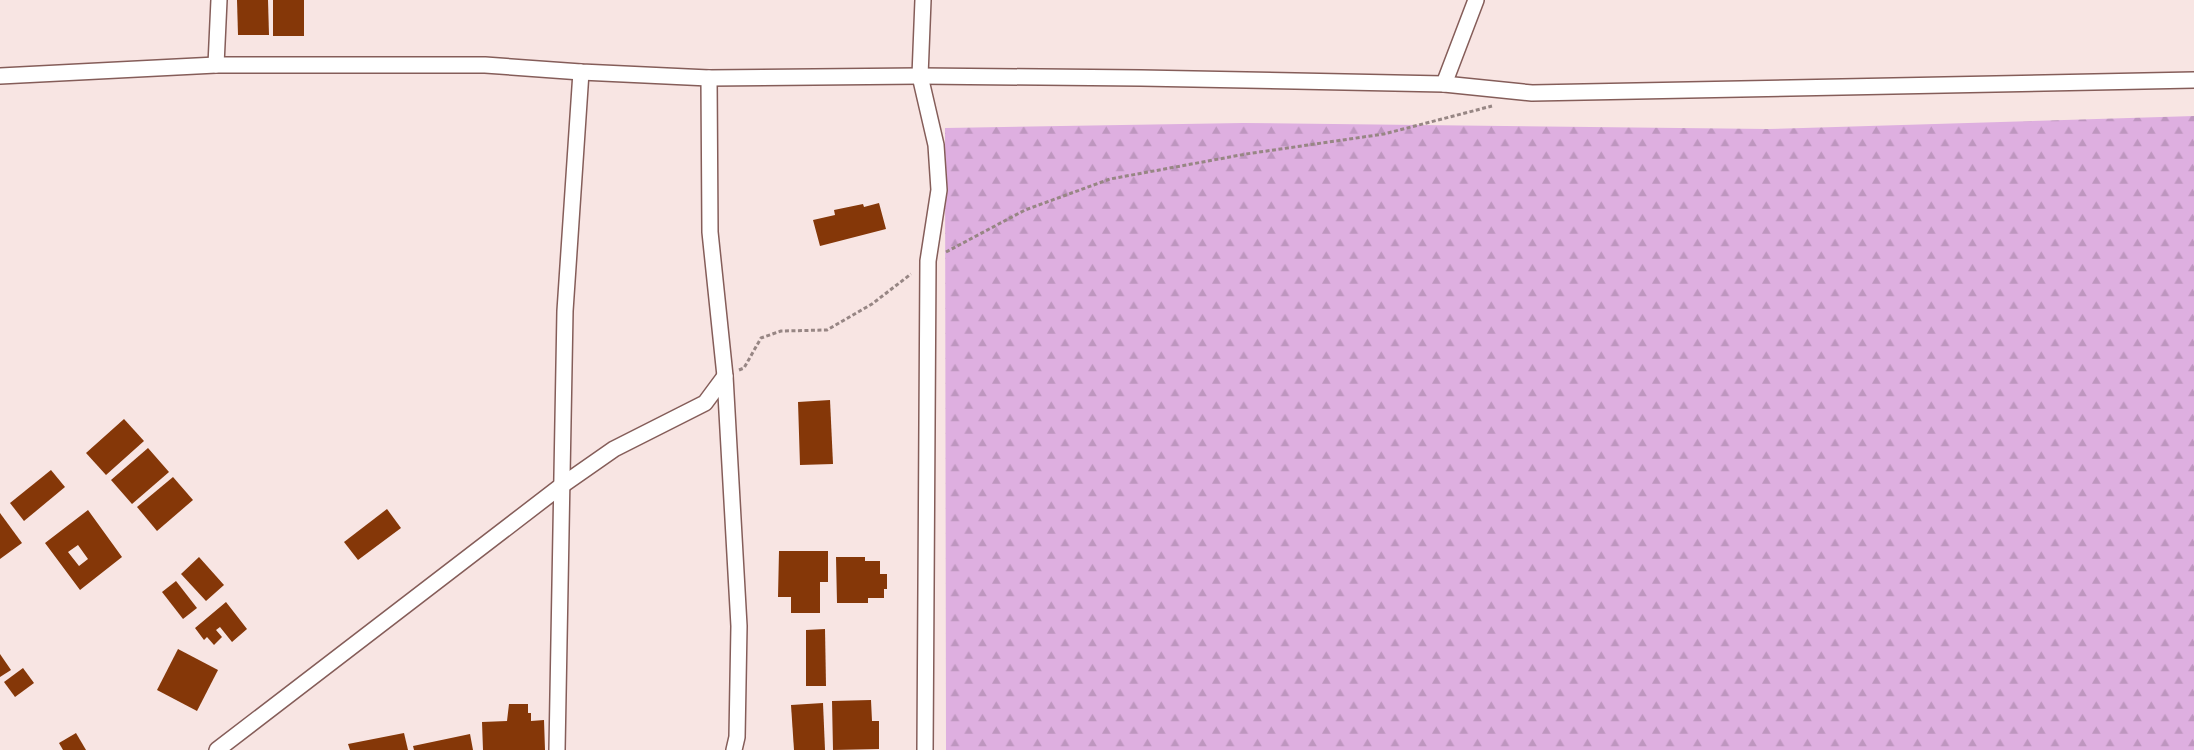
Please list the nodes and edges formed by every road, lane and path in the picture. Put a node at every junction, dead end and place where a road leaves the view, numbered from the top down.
1 (219, 0) edge
2 (922, 0) edge
3 (1476, 0) edge
4 (216, 65) junction
5 (581, 72) junction
6 (0, 76) edge
7 (920, 76) junction
8 (708, 78) junction
9 (2194, 80) edge
10 (1444, 84) junction
11 (1500, 103) dead end
12 (928, 261) junction
13 (725, 376) junction
14 (561, 486) junction
15 (217, 750) edge
16 (557, 750) edge
17 (734, 750) edge
18 (925, 750) edge

1 - 4 street
2 - 7 street
3 - 10 street
4 - 5 street
4 - 6 street
5 - 8 street
5 - 14 street
7 - 8 street
7 - 10 street
7 - 12 street
8 - 13 street
9 - 10 street
11 - 12 path
12 - 13 path
12 - 18 street
13 - 14 street
13 - 17 street
14 - 15 street
14 - 16 street

